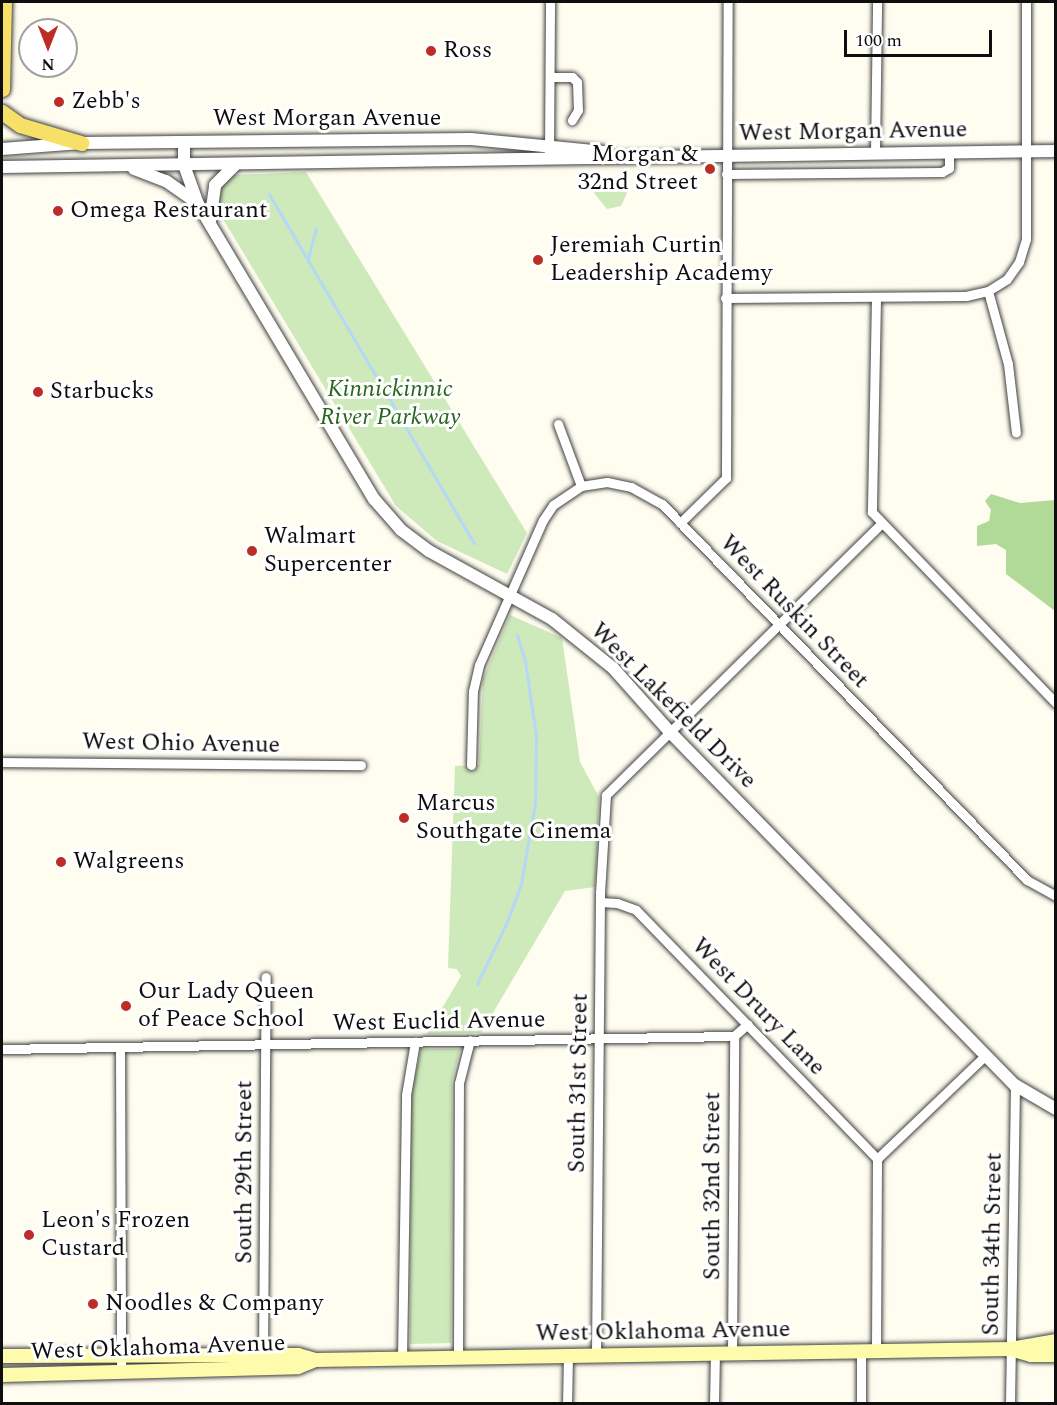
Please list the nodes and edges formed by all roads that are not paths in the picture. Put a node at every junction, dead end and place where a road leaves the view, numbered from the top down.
1 (4, 2) edge
2 (550, 2) edge
3 (728, 2) edge
4 (877, 2) edge
5 (1026, 2) edge
6 (550, 77) junction
7 (2, 89) edge
8 (2, 112) edge
9 (572, 120) dead end
10 (184, 142) junction
11 (81, 143) junction
12 (549, 147) junction
13 (2, 149) edge
14 (1056, 151) edge
15 (875, 152) junction
16 (949, 152) junction
17 (1025, 152) junction
18 (726, 154) junction
19 (652, 156) junction
20 (550, 161) junction
21 (236, 164) junction
22 (120, 165) junction
23 (183, 165) junction
24 (2, 167) edge
25 (726, 174) junction
26 (198, 204) junction
27 (210, 222) junction
28 (988, 291) junction
29 (725, 298) junction
30 (876, 298) junction
31 (558, 424) dead end
32 (1016, 433) dead end
33 (581, 486) junction
34 (680, 523) junction
35 (881, 524) junction
36 (511, 593) junction
37 (779, 624) junction
38 (1056, 703) edge
39 (669, 731) junction
40 (2, 762) edge
41 (361, 765) dead end
42 (471, 765) dead end
43 (1056, 896) edge
44 (600, 903) junction
45 (266, 977) dead end
46 (748, 1024) junction
47 (734, 1036) junction
48 (599, 1038) junction
49 (470, 1040) junction
50 (415, 1042) junction
51 (265, 1044) junction
52 (120, 1047) junction
53 (2, 1049) edge
54 (986, 1055) junction
55 (1015, 1085) junction
56 (1056, 1109) edge
57 (877, 1159) junction
58 (1056, 1341) edge
59 (1010, 1349) junction
60 (861, 1350) junction
61 (876, 1350) junction
62 (120, 1354) junction
63 (715, 1354) junction
64 (732, 1354) junction
65 (66, 1355) junction
66 (568, 1355) junction
67 (596, 1355) junction
68 (1056, 1355) edge
69 (2, 1356) edge
70 (458, 1358) junction
71 (402, 1359) junction
72 (263, 1362) junction
73 (121, 1372) junction
74 (67, 1373) junction
75 (2, 1375) edge
76 (567, 1404) edge
77 (714, 1404) edge
78 (861, 1404) edge
79 (1010, 1404) edge

1 - 7 main road
2 - 6 street
3 - 18 street
4 - 15 street
5 - 17 street
6 - 9 street
6 - 12 street
8 - 11 main road
10 - 11 street, West Morgan Avenue
10 - 12 street, West Morgan Avenue
10 - 23 street, West Lakefield Drive
11 - 13 street, West Morgan Avenue
12 - 19 street, West Morgan Avenue
12 - 20 street
14 - 17 street, West Morgan Avenue
15 - 16 street, West Morgan Avenue
15 - 18 street, West Morgan Avenue
16 - 17 street, West Morgan Avenue
16 - 25 street
17 - 28 street
18 - 19 street, West Morgan Avenue
18 - 25 street
19 - 20 street, West Morgan Avenue
20 - 21 street, West Morgan Avenue
21 - 23 street, West Morgan Avenue
21 - 27 street
22 - 23 street, West Morgan Avenue
22 - 24 street, West Morgan Avenue
22 - 26 street
23 - 26 street, West Lakefield Drive
25 - 29 street
26 - 27 street, West Lakefield Drive
27 - 36 street, West Lakefield Drive
28 - 30 street
28 - 32 street
29 - 30 street
29 - 34 street
30 - 35 street
31 - 33 street
33 - 34 street, West Ruskin Street
33 - 36 street, West Ruskin Street
34 - 37 street, West Ruskin Street
35 - 37 street
35 - 38 street
36 - 39 street, West Lakefield Drive
36 - 42 street, West Ruskin Street
37 - 39 street
37 - 43 street, West Ruskin Street
39 - 44 street, South 31st Street
39 - 54 street, West Lakefield Drive
40 - 41 street, West Ohio Avenue
44 - 46 street, West Drury Lane
44 - 48 street, South 31st Street
45 - 51 street, South 29th Street
46 - 47 street
46 - 57 street, West Drury Lane
47 - 48 street, West Euclid Avenue
47 - 64 street, South 32nd Street
48 - 49 street, West Euclid Avenue
48 - 67 street, South 31st Street
49 - 50 street, West Euclid Avenue
49 - 70 street
50 - 51 street, West Euclid Avenue
50 - 71 street
51 - 52 street, West Euclid Avenue
51 - 72 street, South 29th Street
52 - 53 street, West Euclid Avenue
52 - 62 street
54 - 55 street, West Lakefield Drive
54 - 57 street
55 - 56 street, West Lakefield Drive
55 - 59 street, South 34th Street
57 - 61 street
58 - 59 main road, West Oklahoma Avenue
59 - 61 main road, West Oklahoma Avenue
59 - 68 main road, West Oklahoma Avenue
59 - 79 street, South 34th Street
60 - 61 main road, West Oklahoma Avenue
60 - 64 main road, West Oklahoma Avenue
60 - 78 street
62 - 65 main road, West Oklahoma Avenue
62 - 72 main road, West Oklahoma Avenue
62 - 73 street
63 - 64 main road, West Oklahoma Avenue
63 - 67 main road, West Oklahoma Avenue
63 - 77 street
65 - 69 main road, West Oklahoma Avenue
65 - 74 main road
66 - 67 main road, West Oklahoma Avenue
66 - 70 main road, West Oklahoma Avenue
66 - 76 street
70 - 71 main road, West Oklahoma Avenue
71 - 72 main road, West Oklahoma Avenue
72 - 73 main road, West Oklahoma Avenue
73 - 74 main road, West Oklahoma Avenue
74 - 75 main road, West Oklahoma Avenue

